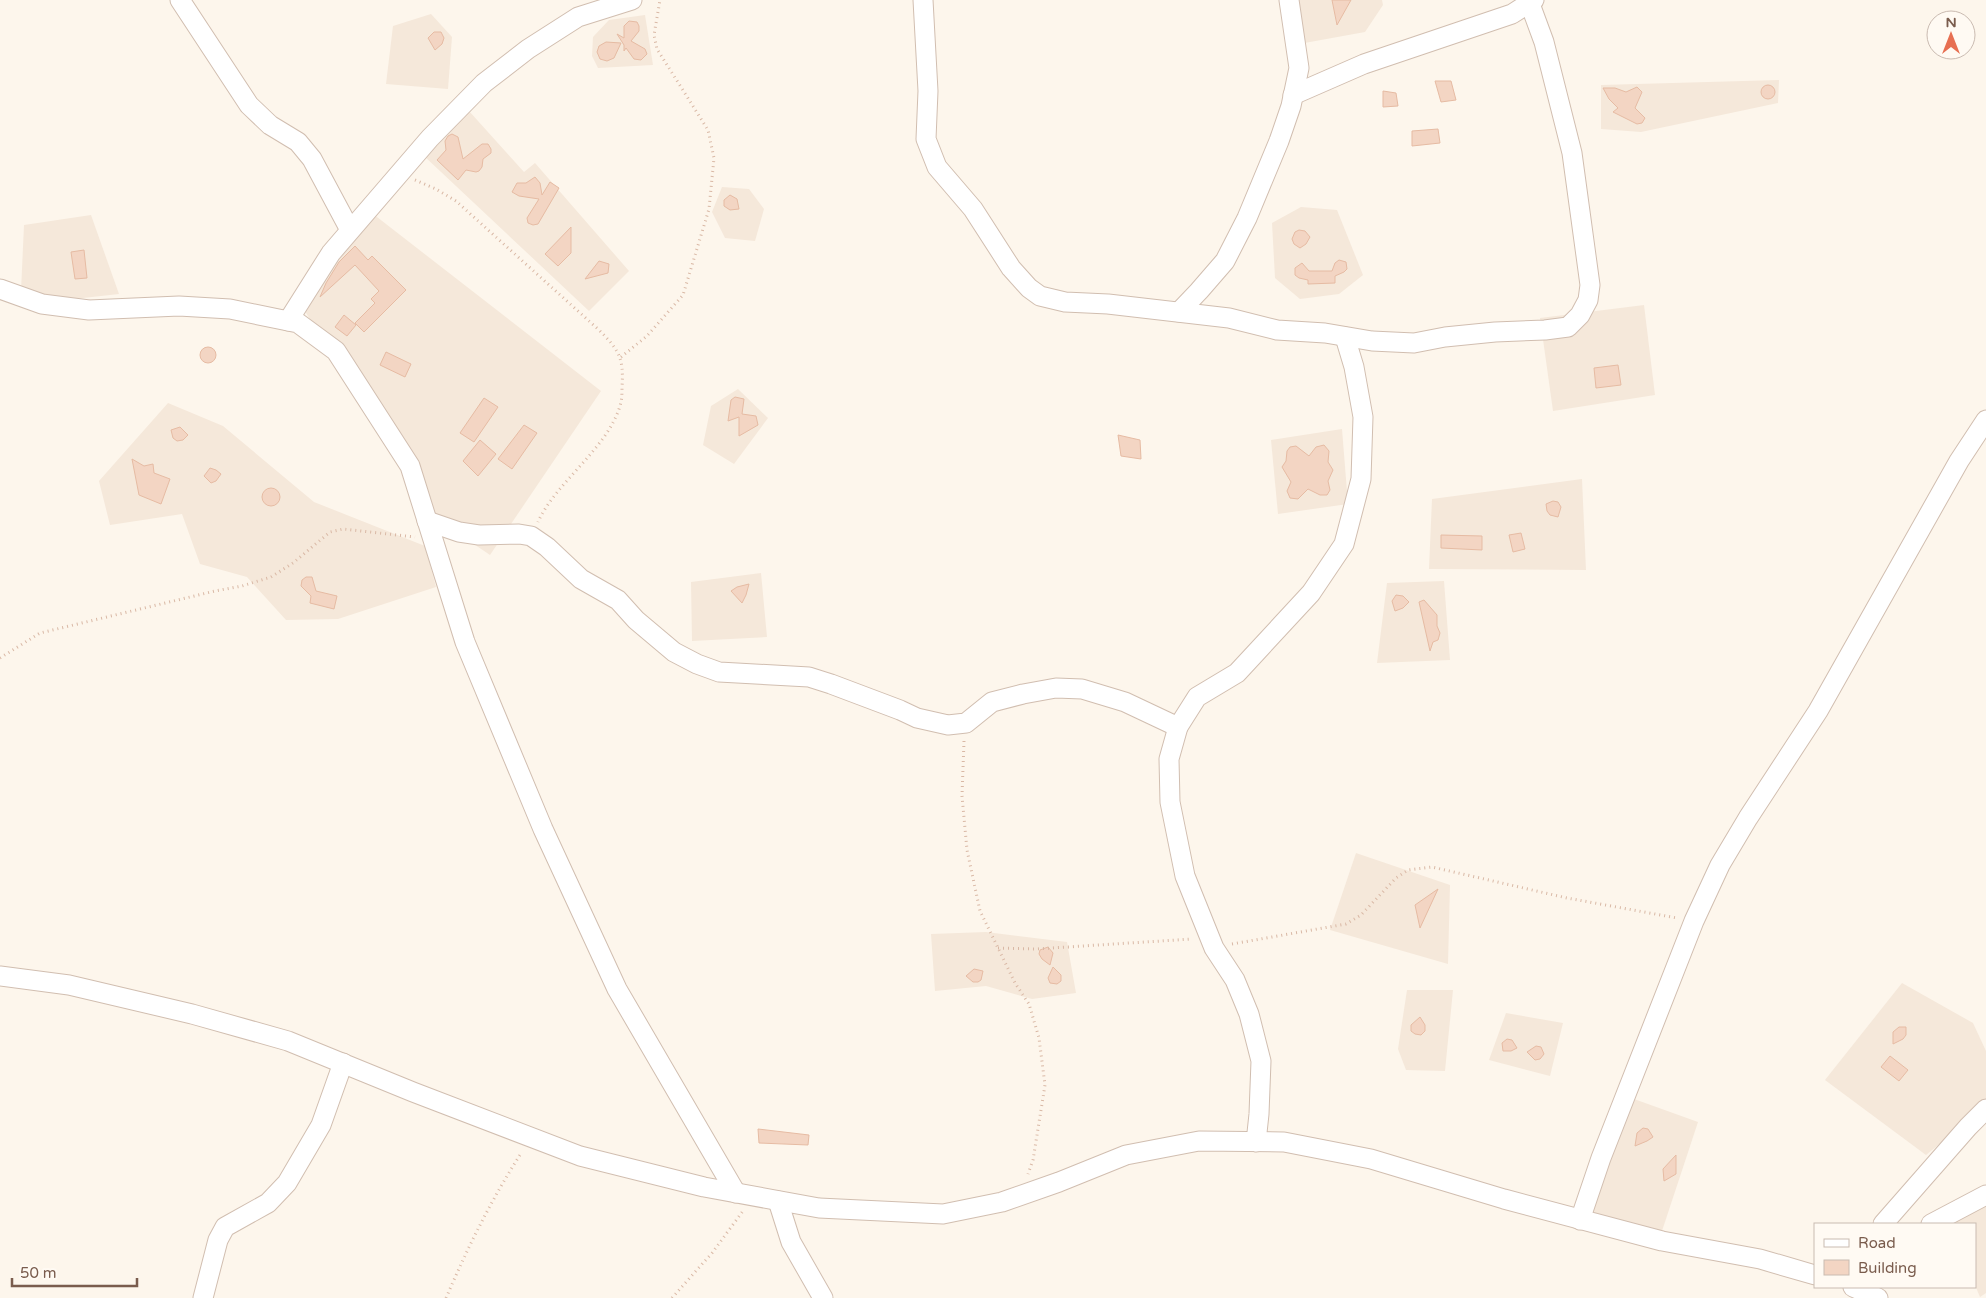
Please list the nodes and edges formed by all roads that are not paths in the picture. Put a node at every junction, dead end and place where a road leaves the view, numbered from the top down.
1 (180, 0) edge
2 (632, 0) edge
3 (923, 0) edge
4 (1289, 0) edge
5 (1532, 2) edge
6 (1293, 95) junction
7 (350, 230) junction
8 (0, 289) edge
9 (1179, 312) junction
10 (288, 321) junction
11 (1345, 337) junction
12 (1986, 420) edge
13 (430, 530) junction
14 (1178, 727) junction
15 (0, 976) edge
16 (344, 1063) junction
17 (1986, 1109) edge
18 (1256, 1142) junction
19 (745, 1194) junction
20 (1986, 1195) edge
21 (778, 1201) junction
22 (1580, 1220) junction
23 (1885, 1223) edge
24 (1933, 1223) edge
25 (1814, 1275) edge
26 (1855, 1288) edge
27 (202, 1298) edge
28 (823, 1298) edge
29 (1878, 1298) edge

1 - 7 street
2 - 7 street
3 - 9 street
4 - 6 street
5 - 6 street
5 - 11 street
6 - 9 street
7 - 10 street
8 - 10 street
9 - 11 street
10 - 13 street
11 - 14 street
12 - 22 street
13 - 14 street
13 - 19 street
14 - 18 street
15 - 16 street
16 - 19 street
16 - 27 street
17 - 23 street
18 - 21 street
18 - 22 street
19 - 21 street
20 - 24 street
21 - 28 street
22 - 25 street
26 - 29 street

